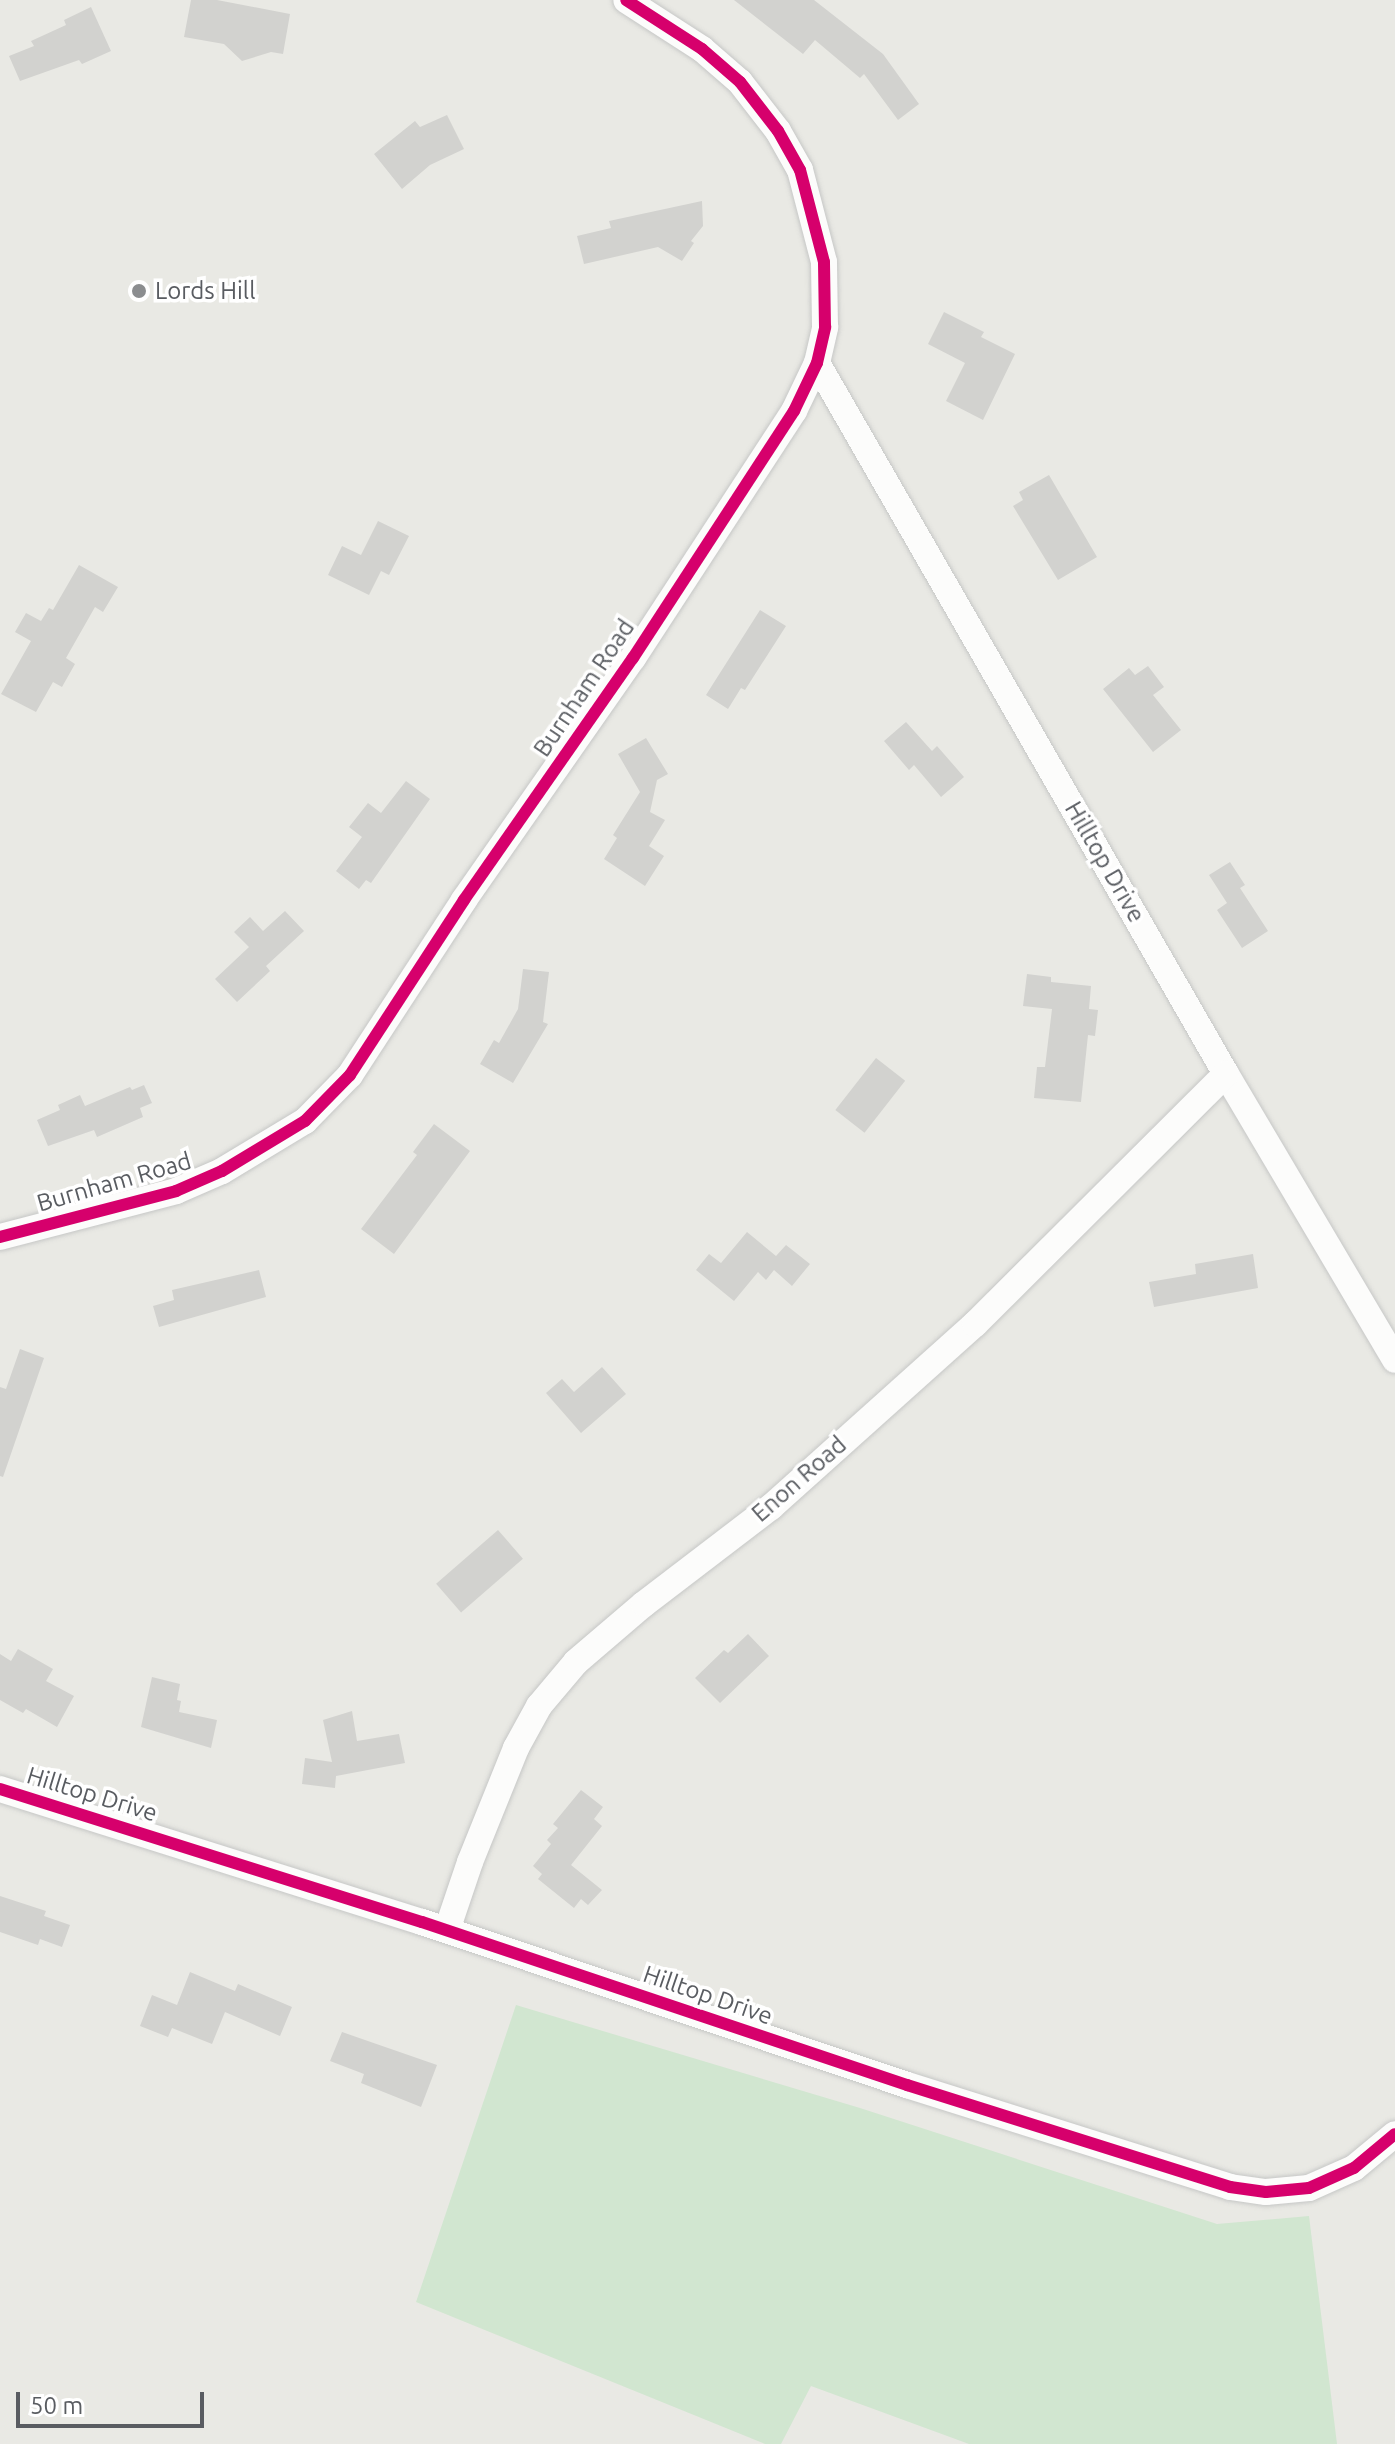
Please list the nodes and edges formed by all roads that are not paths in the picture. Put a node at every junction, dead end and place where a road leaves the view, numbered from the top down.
1 (626, 0) edge
2 (817, 363) junction
3 (1226, 1074) junction
4 (0, 1237) edge
5 (1395, 1360) edge
6 (0, 1789) edge
7 (447, 1930) junction
8 (1395, 2134) edge

1 - 2 street, Burnham Road
2 - 3 street, Hilltop Drive
2 - 4 street, Burnham Road
3 - 5 street, Hilltop Drive
3 - 7 street, Enon Road
6 - 7 street, Hilltop Drive
7 - 8 street, Hilltop Drive

